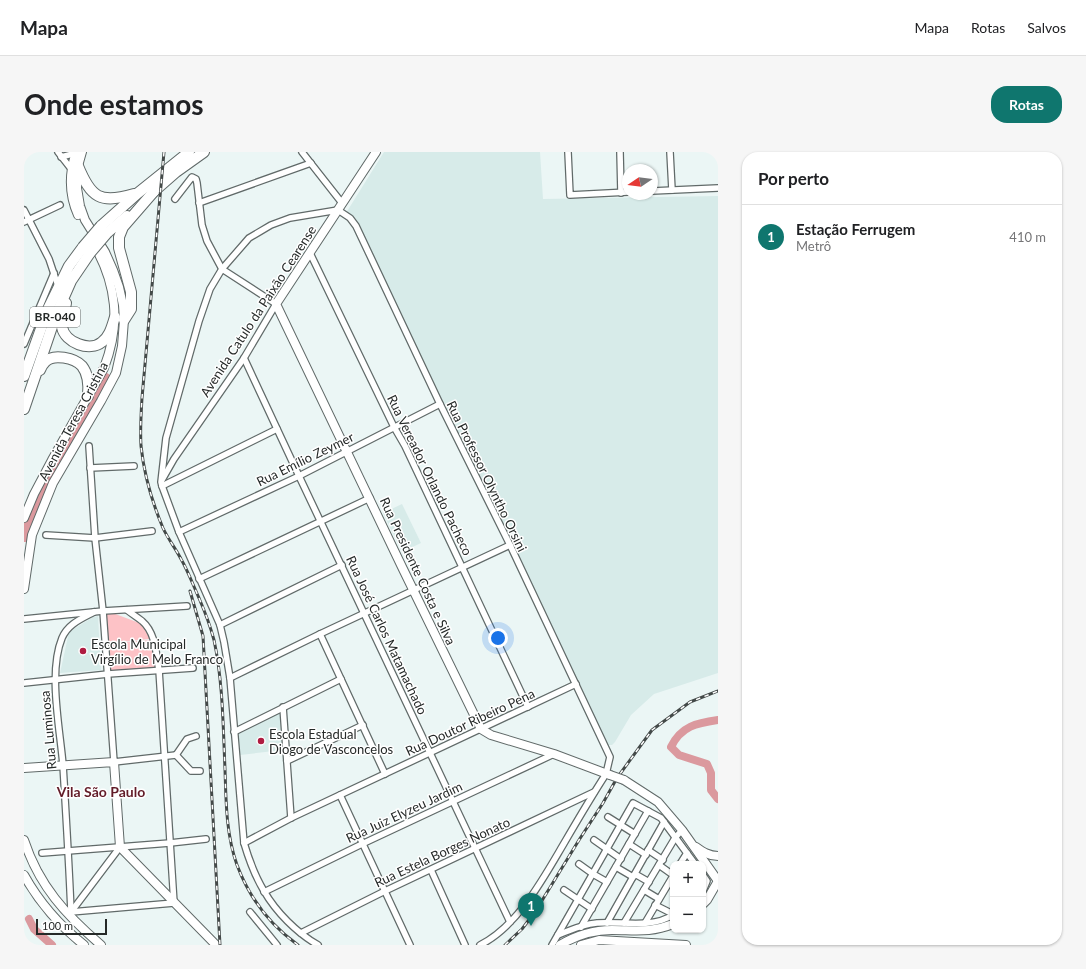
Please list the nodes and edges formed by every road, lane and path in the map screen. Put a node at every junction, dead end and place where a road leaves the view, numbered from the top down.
1 (78, 152) edge
2 (189, 152) edge
3 (204, 152) edge
4 (302, 152) edge
5 (376, 152) edge
6 (568, 152) edge
7 (620, 152) edge
8 (670, 152) edge
9 (60, 155) edge
10 (311, 163) junction
11 (75, 168) junction
12 (156, 188) junction
13 (718, 188) edge
14 (672, 190) junction
15 (658, 191) edge
16 (138, 193) junction
17 (621, 193) joint
18 (175, 199) dead end
19 (199, 202) junction
20 (60, 205) dead end
21 (340, 207) junction
22 (24, 210) edge
23 (26, 221) edge
24 (104, 229) junction
25 (87, 250) junction
26 (310, 253) junction
27 (222, 269) junction
28 (54, 273) junction
29 (71, 280) junction
30 (58, 286) junction
31 (276, 304) junction
32 (120, 319) junction
33 (25, 338) edge
34 (244, 358) junction
35 (24, 376) edge
36 (32, 386) junction
37 (88, 396) junction
38 (440, 404) junction
39 (24, 409) edge
40 (394, 427) junction
41 (277, 429) junction
42 (89, 446) dead end
43 (347, 451) junction
44 (134, 466) dead end
45 (90, 468) junction
46 (299, 476) junction
47 (161, 484) junction
48 (370, 498) junction
49 (30, 516) edge
50 (321, 521) junction
51 (152, 531) dead end
52 (179, 532) junction
53 (46, 535) dead end
54 (94, 538) junction
55 (510, 545) junction
56 (342, 565) junction
57 (462, 567) junction
58 (199, 579) junction
59 (24, 590) edge
60 (413, 590) junction
61 (187, 606) dead end
62 (127, 610) junction
63 (103, 611) junction
64 (94, 612) junction
65 (364, 613) junction
66 (24, 619) edge
67 (220, 625) junction
68 (320, 634) junction
69 (193, 668) dead end
70 (159, 670) junction
71 (108, 674) junction
72 (230, 678) junction
73 (341, 679) junction
74 (55, 680) junction
75 (24, 683) edge
76 (576, 684) junction
77 (283, 707) junction
78 (528, 707) junction
79 (363, 725) junction
80 (481, 729) junction
81 (234, 732) junction
82 (196, 736) dead end
83 (430, 752) junction
84 (554, 754) junction
85 (176, 755) junction
86 (164, 757) junction
87 (286, 761) junction
88 (114, 762) junction
89 (63, 765) junction
90 (24, 768) edge
91 (200, 771) dead end
92 (385, 774) junction
93 (608, 775) junction
94 (594, 792) junction
95 (340, 795) junction
96 (453, 801) junction
97 (648, 812) junction
98 (608, 817) dead end
99 (291, 818) junction
100 (664, 822) junction
101 (620, 825) junction
102 (682, 830) junction
103 (635, 834) junction
104 (675, 838) junction
105 (206, 839) dead end
106 (24, 840) edge
107 (594, 840) dead end
108 (170, 843) junction
109 (244, 843) junction
110 (362, 844) junction
111 (629, 844) junction
112 (692, 844) junction
113 (120, 847) junction
114 (476, 848) junction
115 (68, 850) junction
116 (607, 850) junction
117 (647, 852) junction
118 (42, 853) dead end
119 (687, 853) junction
120 (718, 856) edge
121 (621, 859) junction
122 (663, 860) junction
123 (682, 861) edge
124 (693, 861) edge
125 (580, 864) dead end
126 (659, 865) junction
127 (616, 866) junction
128 (431, 870) junction
129 (593, 874) junction
130 (670, 874) edge
131 (24, 875) edge
132 (634, 876) junction
133 (718, 881) edge
134 (607, 882) junction
135 (649, 882) junction
136 (670, 882) edge
137 (564, 890) dead end
138 (644, 890) junction
139 (385, 891) junction
140 (264, 892) junction
141 (578, 899) junction
142 (659, 899) junction
143 (706, 900) edge
144 (174, 903) junction
145 (655, 906) junction
146 (48, 909) junction
147 (592, 909) junction
148 (250, 912) dead end
149 (70, 914) junction
150 (670, 915) edge
151 (670, 917) edge
152 (670, 919) edge
153 (510, 922) junction
154 (607, 923) junction
155 (624, 923) junction
156 (645, 923) junction
157 (581, 927) junction
158 (301, 933) junction
159 (73, 935) junction
160 (558, 935) junction
161 (84, 945) edge
162 (101, 945) edge
163 (216, 945) edge
164 (277, 945) edge
165 (318, 945) edge
166 (410, 945) edge
167 (465, 945) edge
168 (480, 945) edge
169 (552, 945) edge
170 (560, 945) edge
171 (581, 945) edge
172 (686, 945) edge

1 - 9 street
1 - 11 street, Avenida Teresa Cristina
2 - 16 highway, BR-040
3 - 12 highway, BR-040
4 - 10 street, Rua Professor Olyntho Orsini
5 - 21 street, Avenida Catulo da Paixão Cearense
6 - 17 street
7 - 17 street
8 - 14 street
9 - 11 street
10 - 19 street
10 - 21 street, Rua Professor Olyntho Orsini
11 - 16 highway
11 - 32 street, Avenida Teresa Cristina
12 - 24 highway, BR-040
12 - 32 highway
13 - 14 street
14 - 15 street
16 - 24 highway, BR-040
18 - 19 street
19 - 27 street
20 - 23 street
21 - 26 street, Avenida Catulo da Paixão Cearense
21 - 27 street
21 - 38 street, Rua Professor Olyntho Orsini
22 - 23 street
23 - 28 street
24 - 25 highway, BR-040, bridge
25 - 29 highway, BR-040
25 - 30 highway, BR-040
26 - 31 street, Avenida Catulo da Paixão Cearense
26 - 40 street, Rua Vereador Orlando Pacheco
27 - 31 street
27 - 47 street
28 - 30 street
28 - 33 street
29 - 32 highway
29 - 36 highway, BR-040
30 - 35 highway, BR-040
31 - 34 street, Avenida Catulo da Paixão Cearense
31 - 43 street, Rua Presidente Costa e Silva
32 - 37 street, Avenida Teresa Cristina
32 - 49 street, Avenida Teresa Cristina
34 - 41 street, Rua José Carlos Matamachado
34 - 47 street, Avenida Catulo da Paixão Cearense
36 - 37 highway
36 - 39 highway, BR-040
37 - 49 street, Avenida Teresa Cristina
38 - 40 street, Rua Emílio Zeymer
38 - 55 street, Rua Professor Olyntho Orsini
40 - 43 street, Rua Emílio Zeymer
40 - 57 street, Rua Vereador Orlando Pacheco
41 - 46 street, Rua José Carlos Matamachado
41 - 47 street
42 - 45 street
43 - 46 street, Rua Emílio Zeymer
43 - 48 street, Rua Presidente Costa e Silva
44 - 45 street
45 - 54 street
46 - 50 street, Rua José Carlos Matamachado
46 - 52 street, Rua Emílio Zeymer
47 - 52 street
48 - 50 street
48 - 60 street, Rua Presidente Costa e Silva
49 - 59 street, Avenida Teresa Cristina
50 - 56 street, Rua José Carlos Matamachado
50 - 58 street
51 - 54 street
52 - 58 street
53 - 54 street
54 - 63 street
55 - 57 street
55 - 76 street, Rua Professor Olyntho Orsini
56 - 65 street, Rua José Carlos Matamachado
56 - 67 street
57 - 60 street
57 - 78 street, Rua Vereador Orlando Pacheco
58 - 67 street
60 - 65 street
60 - 80 street, Rua Presidente Costa e Silva
61 - 62 street
62 - 63 street
62 - 70 street
63 - 64 street
63 - 71 street
64 - 66 street
64 - 74 street, Rua Luminosa
65 - 68 street
65 - 83 street, Rua José Carlos Matamachado
67 - 72 street
68 - 72 street
68 - 73 street
69 - 70 street
70 - 71 street
70 - 86 street
71 - 74 street
71 - 88 street
72 - 81 street
73 - 77 street
73 - 79 street
74 - 75 street
74 - 89 street, Rua Luminosa
76 - 78 street, Rua Doutor Ribeiro Pena
76 - 93 street, Rua Professor Olyntho Orsini
77 - 81 street
77 - 87 street
78 - 80 street, Rua Doutor Ribeiro Pena
79 - 87 street
79 - 92 street
80 - 83 street, Rua Doutor Ribeiro Pena
80 - 84 street
81 - 109 street
82 - 85 street
83 - 92 street, Rua Doutor Ribeiro Pena
83 - 96 street, Rua José Carlos Matamachado
84 - 93 street
84 - 96 street, Rua Juiz Elyzeu Jardim
85 - 86 street
85 - 91 street
86 - 88 street
86 - 108 street
87 - 99 street
88 - 89 street
88 - 113 street
89 - 90 street
89 - 115 street, Rua Luminosa
92 - 95 street, Rua Doutor Ribeiro Pena
93 - 94 street
93 - 102 street, bridge
94 - 114 street, Rua Estela Borges Nonato
94 - 153 street
95 - 99 street, Rua Doutor Ribeiro Pena
95 - 110 street
96 - 110 street, Rua Juiz Elyzeu Jardim
96 - 114 street, Rua José Carlos Matamachado
97 - 100 street
97 - 101 street
97 - 103 street
98 - 101 street
99 - 109 street, Rua Doutor Ribeiro Pena
100 - 104 street
100 - 117 street
101 - 103 street
101 - 116 street
102 - 104 street
102 - 112 street
103 - 111 street
104 - 119 street
104 - 122 street
105 - 108 street
106 - 149 street
107 - 116 street
108 - 113 street
108 - 144 street
109 - 140 street
110 - 139 street
110 - 140 street, Rua Juiz Elyzeu Jardim
111 - 117 street
111 - 121 street
112 - 120 street
112 - 133 street
113 - 115 street
113 - 144 street
113 - 149 street
114 - 128 street, Rua Estela Borges Nonato
114 - 153 street, Rua José Carlos Matamachado
115 - 118 street
115 - 149 street, Rua Luminosa
116 - 121 street
116 - 129 street
117 - 122 street
117 - 132 street
119 - 123 street
119 - 124 street
121 - 127 street
122 - 126 street
125 - 129 street
126 - 130 street
126 - 135 street
127 - 132 street
127 - 134 street
128 - 139 street, Rua Estela Borges Nonato
128 - 167 street
129 - 134 street
129 - 141 street
131 - 146 street
132 - 135 street
132 - 154 street
133 - 143 street
134 - 147 street
135 - 138 street
136 - 142 street
137 - 141 street
138 - 142 street
138 - 155 street
139 - 158 street, Rua Estela Borges Nonato
139 - 166 street
140 - 158 street
141 - 147 street
141 - 160 street
142 - 145 street
144 - 149 street
144 - 163 street
145 - 150 street
145 - 156 street
146 - 149 street
146 - 159 street
147 - 157 street
148 - 164 street
149 - 159 street
149 - 162 street
151 - 156 street
152 - 170 street
153 - 168 street
154 - 155 street
154 - 157 street
155 - 156 street
157 - 160 street
158 - 165 street
159 - 161 street
160 - 169 street
171 - 172 street

